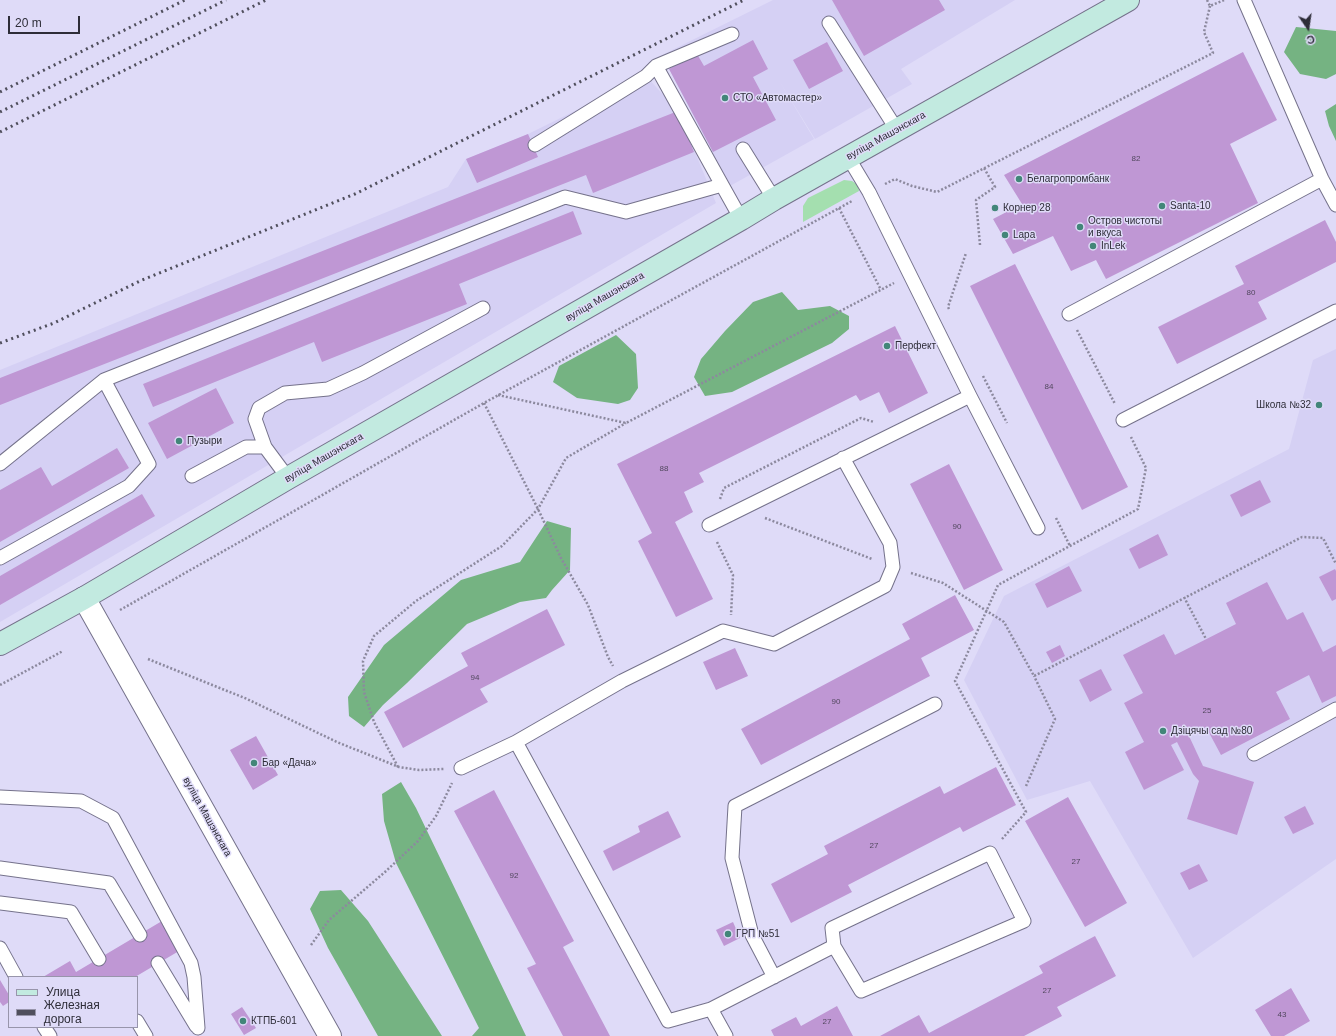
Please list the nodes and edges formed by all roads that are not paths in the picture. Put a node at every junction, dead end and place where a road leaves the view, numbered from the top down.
1 (1128, 0) edge
2 (1244, 0) edge
3 (829, 23) dead end
4 (732, 34) dead end
5 (656, 66) junction
6 (897, 130) junction
7 (535, 145) dead end
8 (743, 149) dead end
9 (848, 157) junction
10 (1322, 179) junction
11 (722, 184) junction
12 (774, 199) junction
13 (1336, 205) edge
14 (741, 219) junction
15 (483, 308) dead end
16 (1336, 311) edge
17 (1069, 314) road end
18 (104, 380) junction
19 (970, 396) junction
20 (1123, 420) road end
21 (265, 448) junction
22 (843, 458) junction
23 (0, 464) edge
24 (192, 476) dead end
25 (288, 478) junction
26 (709, 525) dead end
27 (1038, 528) dead end
28 (0, 558) edge
29 (84, 598) junction
30 (0, 644) edge
31 (935, 704) dead end
32 (1336, 709) edge
33 (516, 742) junction
34 (1254, 754) dead end
35 (461, 768) road end
36 (0, 797) edge
37 (0, 868) edge
38 (0, 903) edge
39 (140, 934) dead end
40 (834, 946) junction
41 (0, 948) edge
42 (100, 959) dead end
43 (158, 963) dead end
44 (15, 976) edge
45 (774, 976) junction
46 (711, 1009) junction
47 (138, 1023) edge
48 (200, 1032) edge
49 (146, 1036) edge
50 (330, 1036) edge
51 (726, 1036) edge

1 - 6 main road, вуліца Машэнскага
2 - 10 lane
3 - 6 lane
4 - 5 lane
5 - 7 lane
5 - 11 lane
6 - 9 main road, вуліца Машэнскага
8 - 12 lane
9 - 12 main road, вуліца Машэнскага
9 - 19 lane
10 - 13 lane
10 - 17 lane
11 - 14 lane
11 - 18 lane
12 - 14 main road, вуліца Машэнскага
14 - 25 main road, вуліца Машэнскага
15 - 21 lane
16 - 20 lane
18 - 23 lane
18 - 28 lane
19 - 22 lane
19 - 27 lane
21 - 24 lane
21 - 25 lane
22 - 26 lane
22 - 33 lane
25 - 29 main road, вуліца Машэнскага
29 - 30 main road, вуліца Машэнскага
29 - 50 street, вуліца Машэнскага
31 - 45 lane
32 - 34 lane
33 - 35 lane
33 - 46 lane
36 - 48 lane
37 - 39 lane
38 - 42 lane
40 - 40 lane
40 - 45 lane
41 - 44 lane
43 - 48 lane
45 - 46 lane
46 - 51 lane
47 - 49 lane

